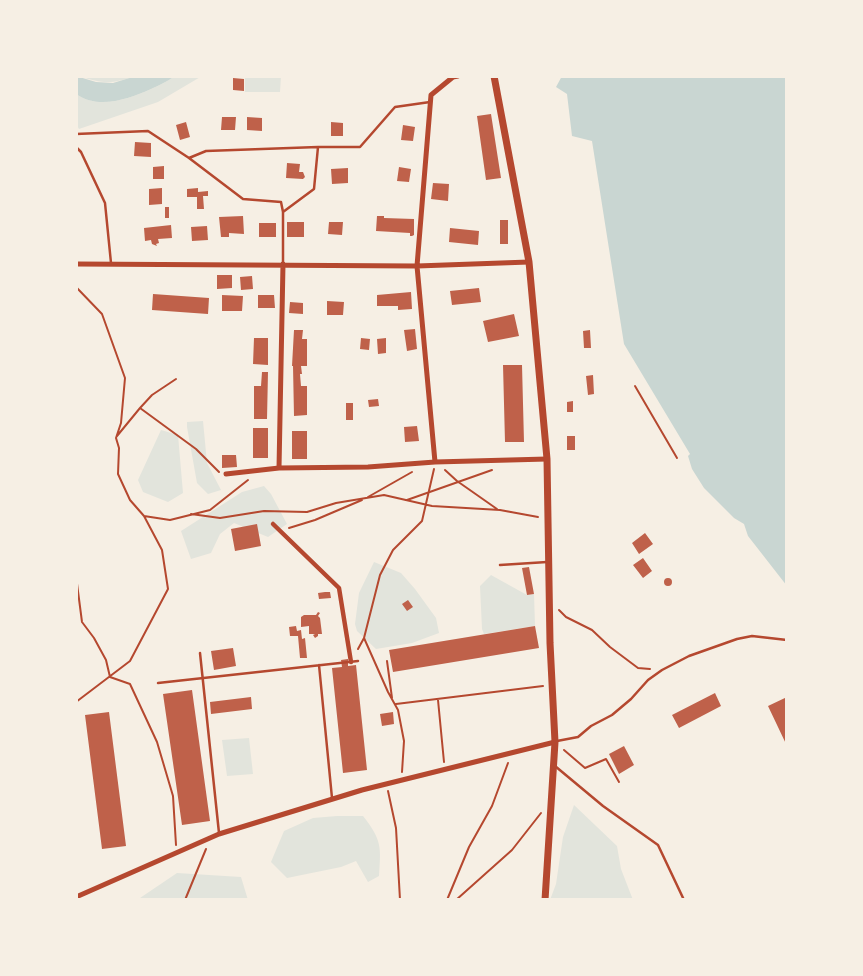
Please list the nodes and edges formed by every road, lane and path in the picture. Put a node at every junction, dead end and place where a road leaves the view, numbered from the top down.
1 (458, 76) edge
2 (494, 76) edge
3 (431, 102) junction
4 (76, 134) edge
5 (76, 147) edge
6 (318, 147) junction
7 (189, 158) junction
8 (283, 212) junction
9 (529, 262) junction
10 (76, 264) edge
11 (111, 264) junction
12 (283, 264) junction
13 (417, 266) junction
14 (76, 287) edge
15 (176, 379) dead end
16 (635, 386) dead end
17 (140, 408) junction
18 (116, 438) junction
19 (678, 458) dead end
20 (547, 459) junction
21 (435, 462) junction
22 (278, 468) junction
23 (419, 469) dead end
24 (494, 469) dead end
25 (261, 470) junction
26 (226, 474) joint
27 (457, 481) junction
28 (366, 498) junction
29 (407, 500) junction
30 (497, 510) junction
31 (191, 514) junction
32 (144, 516) junction
33 (548, 519) junction
34 (273, 524) dead end
35 (280, 531) junction
36 (549, 562) junction
37 (500, 565) dead end
38 (76, 576) edge
39 (549, 602) junction
40 (787, 640) edge
41 (200, 653) dead end
42 (358, 661) dead end
43 (387, 661) dead end
44 (351, 662) junction
45 (319, 665) junction
46 (662, 670) junction
47 (110, 677) junction
48 (202, 678) junction
49 (158, 683) dead end
50 (552, 685) junction
51 (438, 699) junction
52 (76, 702) edge
53 (555, 742) junction
54 (512, 753) junction
55 (554, 765) junction
56 (444, 770) junction
57 (401, 780) junction
58 (619, 782) dead end
59 (386, 784) junction
60 (332, 799) junction
61 (551, 800) junction
62 (219, 834) junction
63 (176, 853) junction
64 (76, 897) edge
65 (185, 900) edge
66 (400, 900) edge
67 (447, 900) edge
68 (456, 900) edge
69 (545, 900) edge
70 (684, 900) edge

1 - 3 street
2 - 9 street
3 - 6 lane
3 - 13 street
4 - 7 lane
5 - 11 lane
6 - 7 lane
6 - 8 lane
7 - 8 lane
8 - 12 lane
9 - 13 street
9 - 20 street
10 - 11 street
11 - 12 street
12 - 13 street
12 - 22 street
13 - 21 street
14 - 18 path
15 - 17 path
16 - 19 path
17 - 18 path
17 - 26 path
18 - 32 path
20 - 21 street
20 - 33 street
21 - 22 street
21 - 27 path
21 - 57 path
22 - 25 street
23 - 28 path
24 - 27 path
25 - 26 street
25 - 31 path
27 - 29 path
27 - 30 path
28 - 29 path
28 - 31 path
28 - 35 path
29 - 30 path
30 - 33 path
31 - 32 path
32 - 47 path
33 - 36 street
34 - 35 street
35 - 44 street
36 - 37 lane
36 - 39 street
38 - 47 path
39 - 46 path
39 - 50 street
40 - 46 lane
41 - 48 lane
42 - 44 lane
43 - 51 path
44 - 45 lane
45 - 48 lane
45 - 60 lane
46 - 53 lane
47 - 52 path
47 - 63 path
48 - 49 lane
48 - 62 lane
50 - 51 path
50 - 53 street
51 - 56 path
53 - 54 street
53 - 55 street
53 - 58 path
54 - 56 street
54 - 67 path
55 - 61 street
55 - 70 lane
56 - 57 street
57 - 59 street
59 - 60 street
59 - 66 path
60 - 62 street
61 - 68 path
61 - 69 street
62 - 63 street
62 - 65 path
63 - 64 street

